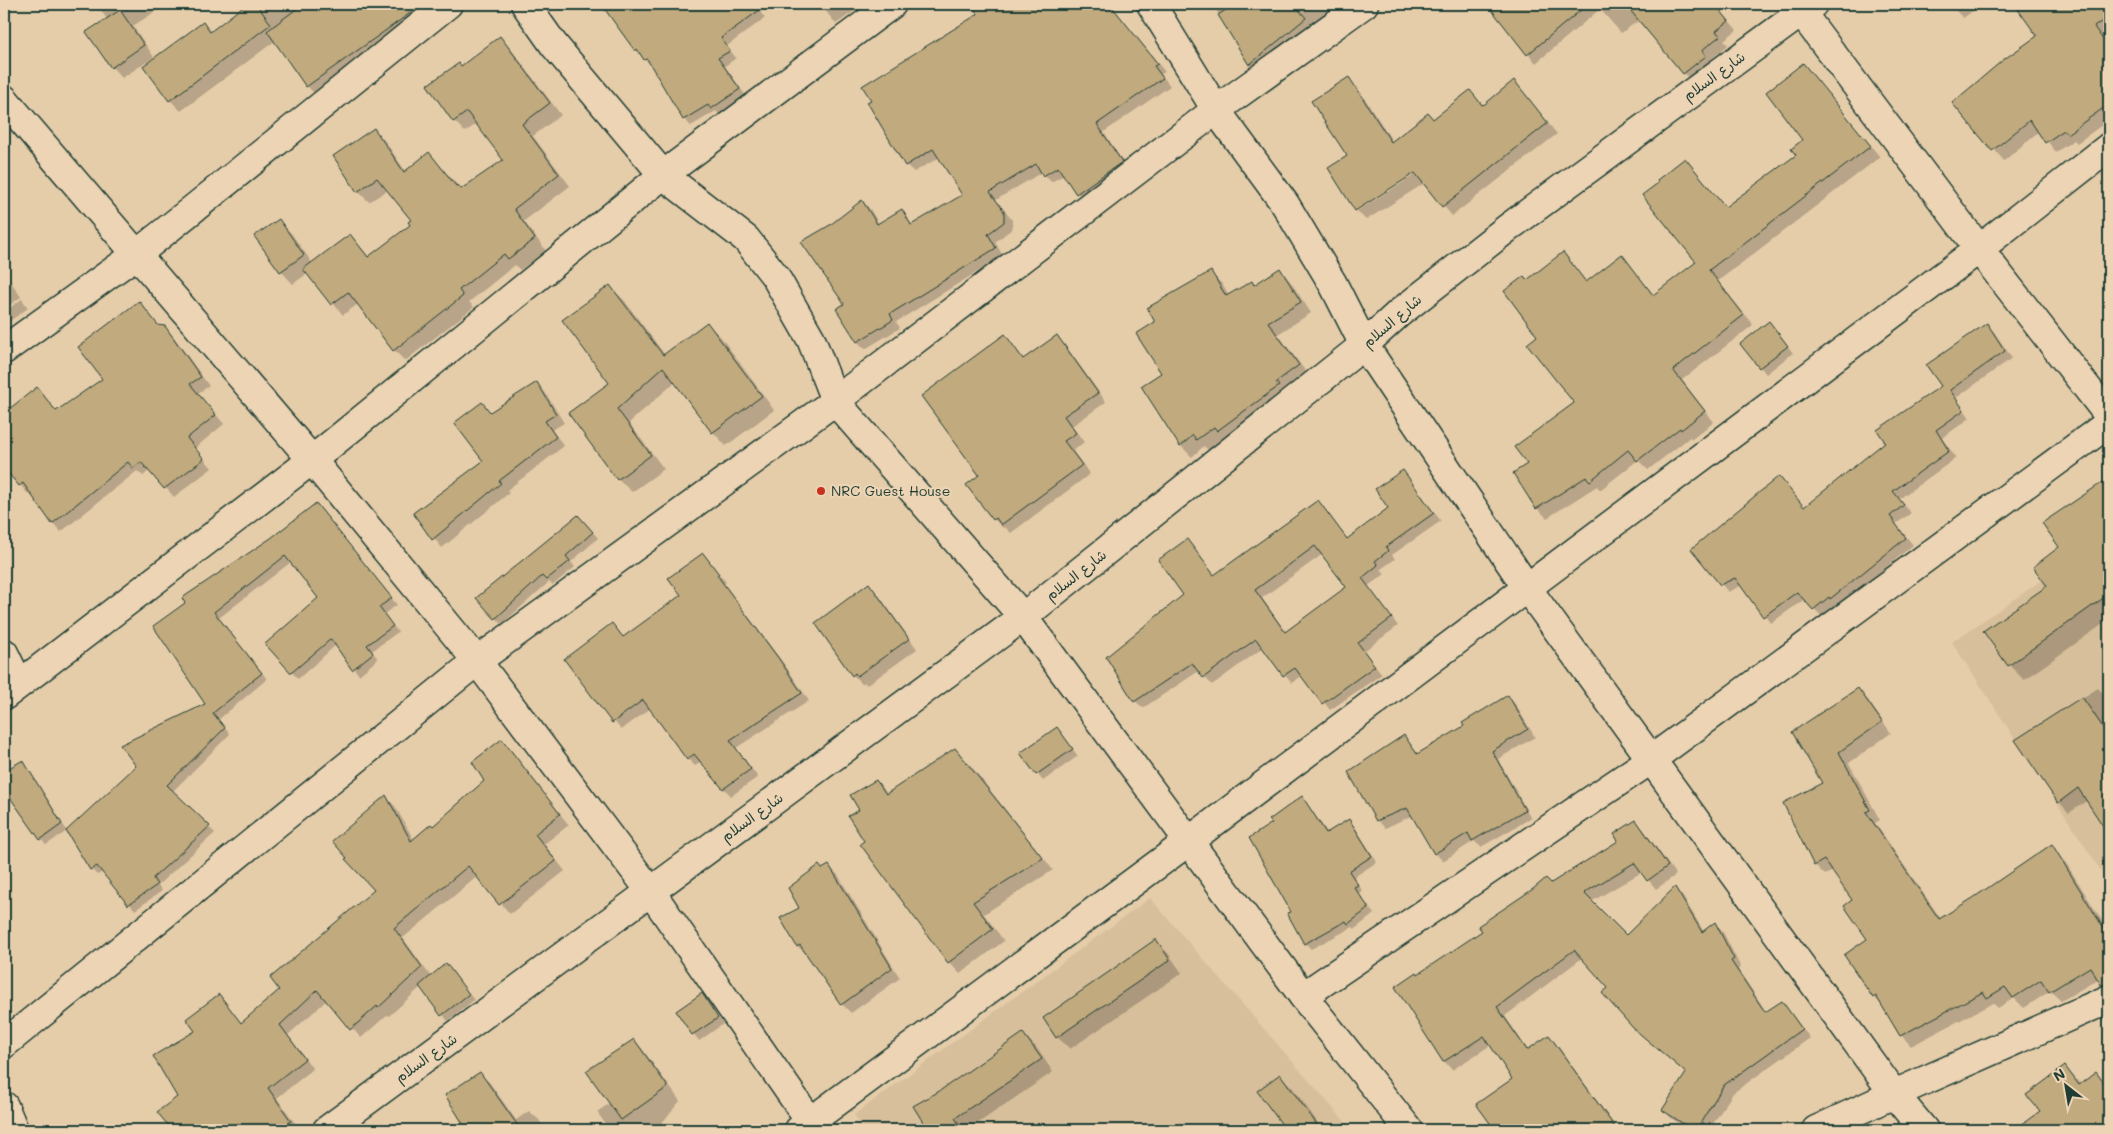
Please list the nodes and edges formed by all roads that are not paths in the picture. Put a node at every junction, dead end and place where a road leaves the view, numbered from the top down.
1 (448, 4) edge
2 (525, 4) edge
3 (892, 4) edge
4 (1151, 4) edge
5 (1364, 4) edge
6 (1803, 7) edge
7 (4, 99) edge
8 (1216, 110) junction
9 (2109, 148) edge
10 (663, 175) junction
11 (1980, 249) junction
12 (137, 254) junction
13 (1364, 345) junction
14 (4, 350) edge
15 (835, 401) junction
16 (2109, 416) edge
17 (2109, 423) edge
18 (312, 460) junction
19 (1527, 588) junction
20 (1023, 617) junction
21 (4, 653) edge
22 (477, 661) junction
23 (12, 690) edge
24 (1652, 759) junction
25 (1189, 841) junction
26 (651, 892) junction
27 (1303, 996) junction
28 (2109, 999) edge
29 (4, 1044) edge
30 (1894, 1094) junction
31 (4, 1106) edge
32 (808, 1128) edge
33 (14, 1130) edge
34 (327, 1130) edge
35 (1409, 1130) edge
36 (1816, 1130) edge
37 (1924, 1130) edge

1 - 12 street
2 - 10 street
3 - 10 street
4 - 8 street
5 - 8 street
6 - 11 street
6 - 13 street, شارع السلام
7 - 12 street
8 - 13 street
8 - 15 street
9 - 11 street
10 - 15 street
10 - 18 street
11 - 16 street
11 - 19 street
12 - 14 street
12 - 18 street
13 - 19 street
13 - 20 street, شارع السلام
15 - 20 street
15 - 22 street
17 - 24 street
18 - 22 street
18 - 23 street
19 - 24 street
19 - 25 street
20 - 25 street
20 - 26 street, شارع السلام
21 - 23 street
22 - 26 street
22 - 29 street
24 - 27 street
24 - 30 street
25 - 27 street
25 - 32 street
26 - 32 street
26 - 34 street, شارع السلام
27 - 35 street
28 - 30 street
30 - 36 street
30 - 37 street
31 - 33 street

